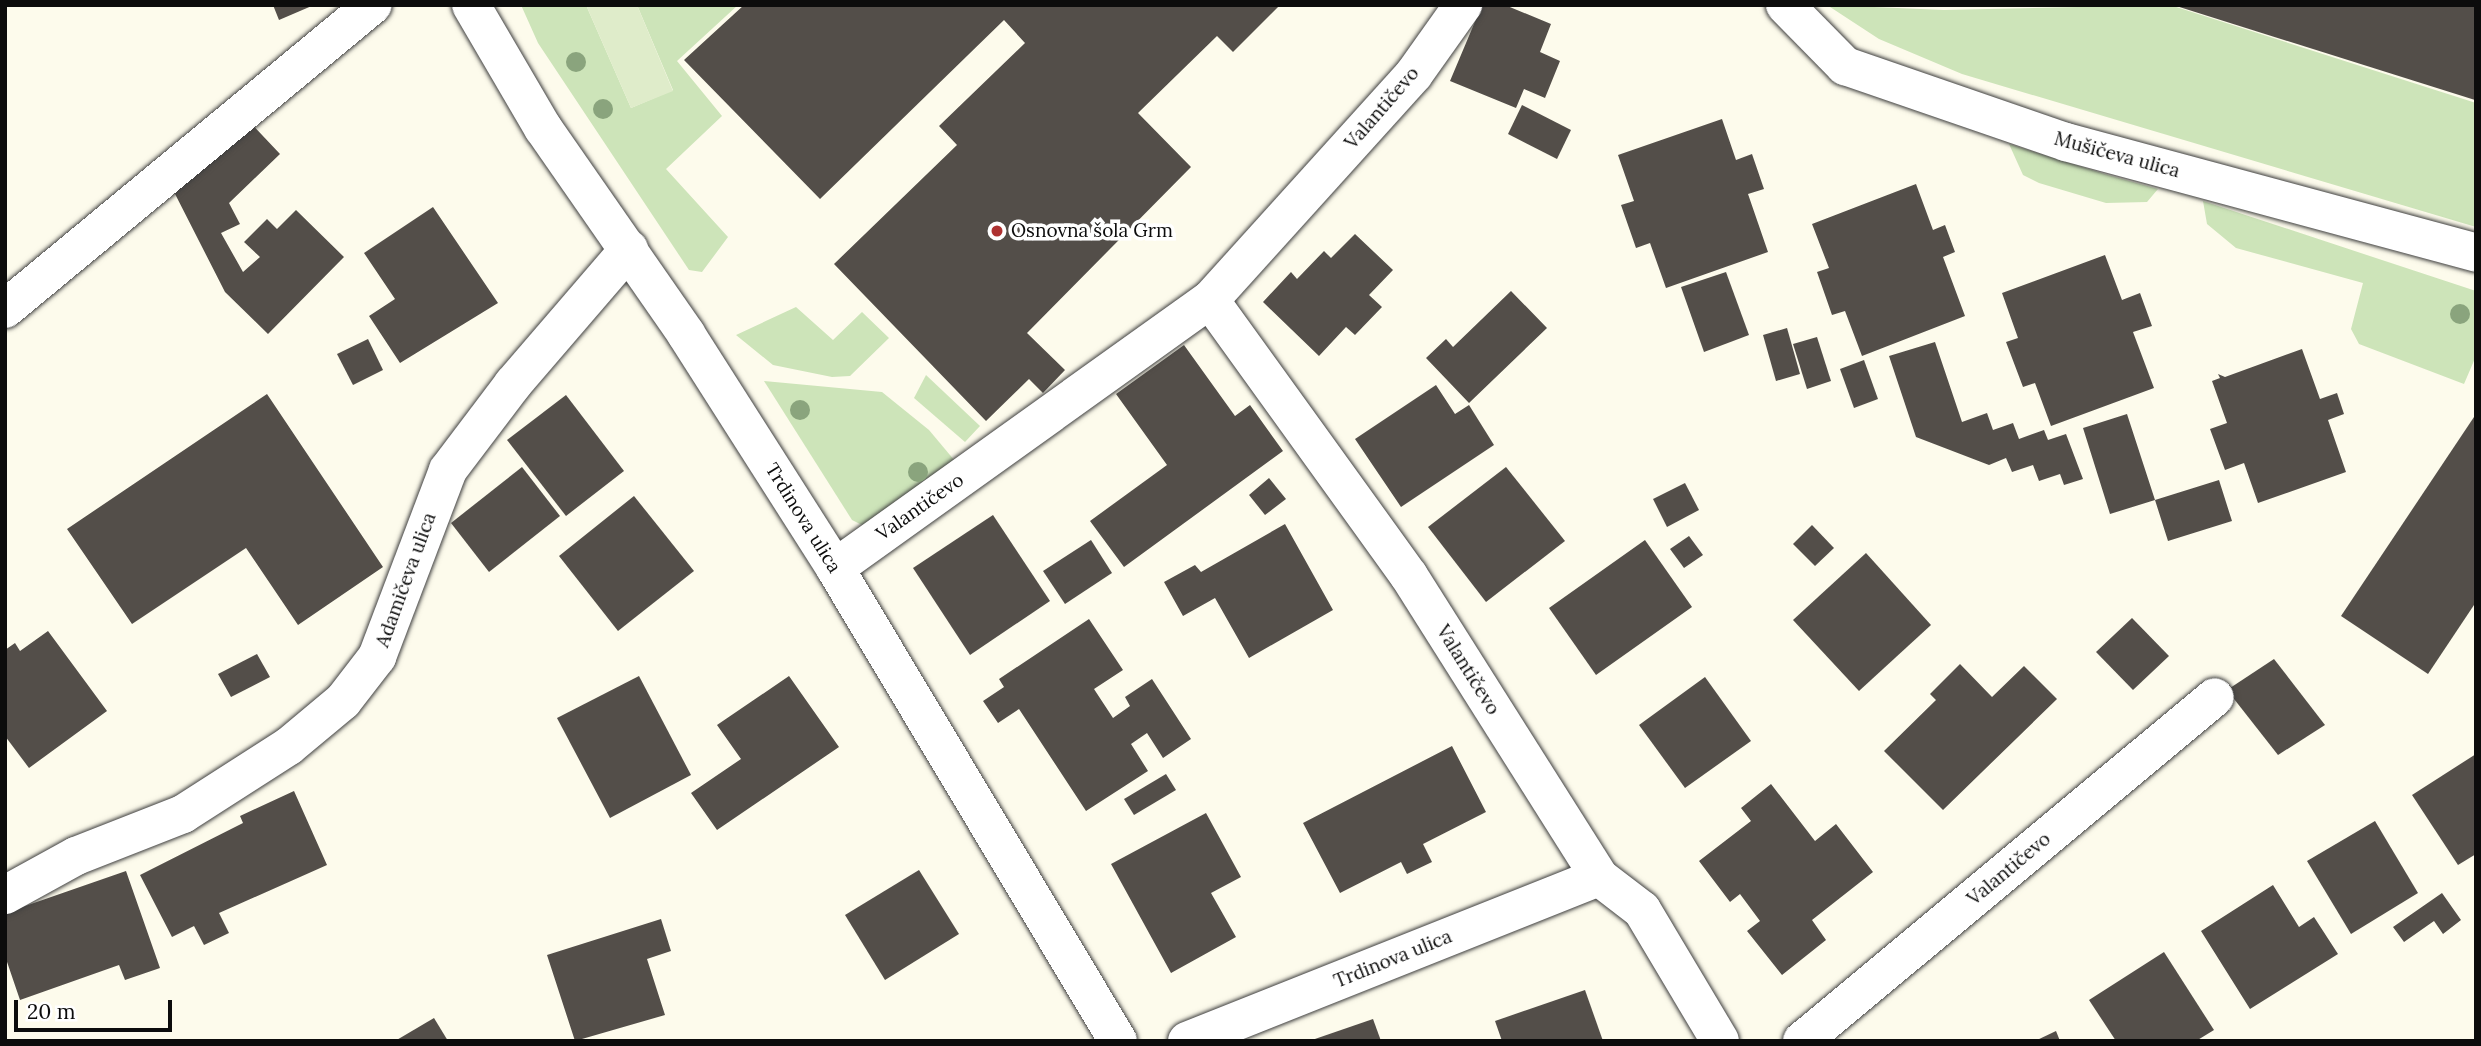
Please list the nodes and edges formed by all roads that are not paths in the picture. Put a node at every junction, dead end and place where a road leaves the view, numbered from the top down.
1 (373, 5) edge
2 (471, 5) edge
3 (1464, 5) edge
4 (1785, 5) edge
5 (629, 249) junction
6 (2476, 253) edge
7 (1210, 300) junction
8 (5, 309) edge
9 (835, 568) junction
10 (2215, 698) dead end
11 (1600, 877) junction
12 (5, 895) edge
13 (1118, 1041) edge
14 (1187, 1041) edge
15 (1720, 1041) edge
16 (1802, 1041) edge

1 - 8 street
2 - 5 street, Trdinova ulica
3 - 7 street, Valantičevo
4 - 6 street, Mušičeva ulica
5 - 9 street, Trdinova ulica
5 - 12 street, Adamičeva ulica
7 - 9 street, Valantičevo
7 - 11 street, Valantičevo
9 - 13 street, Trdinova ulica
10 - 16 street, Valantičevo
11 - 14 street, Trdinova ulica
11 - 15 street, Valantičevo

